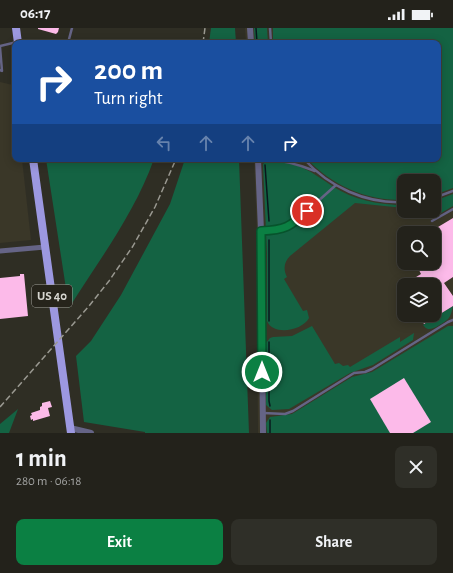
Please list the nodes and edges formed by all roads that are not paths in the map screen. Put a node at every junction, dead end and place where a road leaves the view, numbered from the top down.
1 (16, 28) edge
2 (72, 28) edge
3 (250, 28) edge
4 (270, 28) edge
5 (18, 40) edge
6 (69, 40) edge
7 (251, 40) edge
8 (271, 40) edge
9 (12, 44) edge
10 (0, 46) edge
11 (0, 70) edge
12 (34, 162) edge
13 (258, 162) edge
14 (288, 162) edge
15 (307, 162) edge
16 (317, 172) junction
17 (336, 185) junction
18 (453, 191) edge
19 (441, 195) edge
20 (397, 202) edge
21 (453, 209) edge
22 (432, 221) dead end
23 (261, 231) junction
24 (45, 247) junction
25 (0, 251) edge
26 (453, 320) edge
27 (262, 412) junction
28 (71, 431) edge
29 (92, 433) edge
30 (263, 433) edge

1 - 5 main road
2 - 6 lane
3 - 7 street
4 - 8 lane
9 - 10 lane
10 - 11 lane
12 - 24 main road, US 40
13 - 23 street
14 - 16 lane
15 - 16 lane
16 - 17 lane
17 - 20 lane
17 - 23 lane
18 - 19 lane
21 - 22 lane
23 - 27 street
24 - 25 street
24 - 28 main road, US 40
26 - 27 lane
27 - 30 street
28 - 29 street

